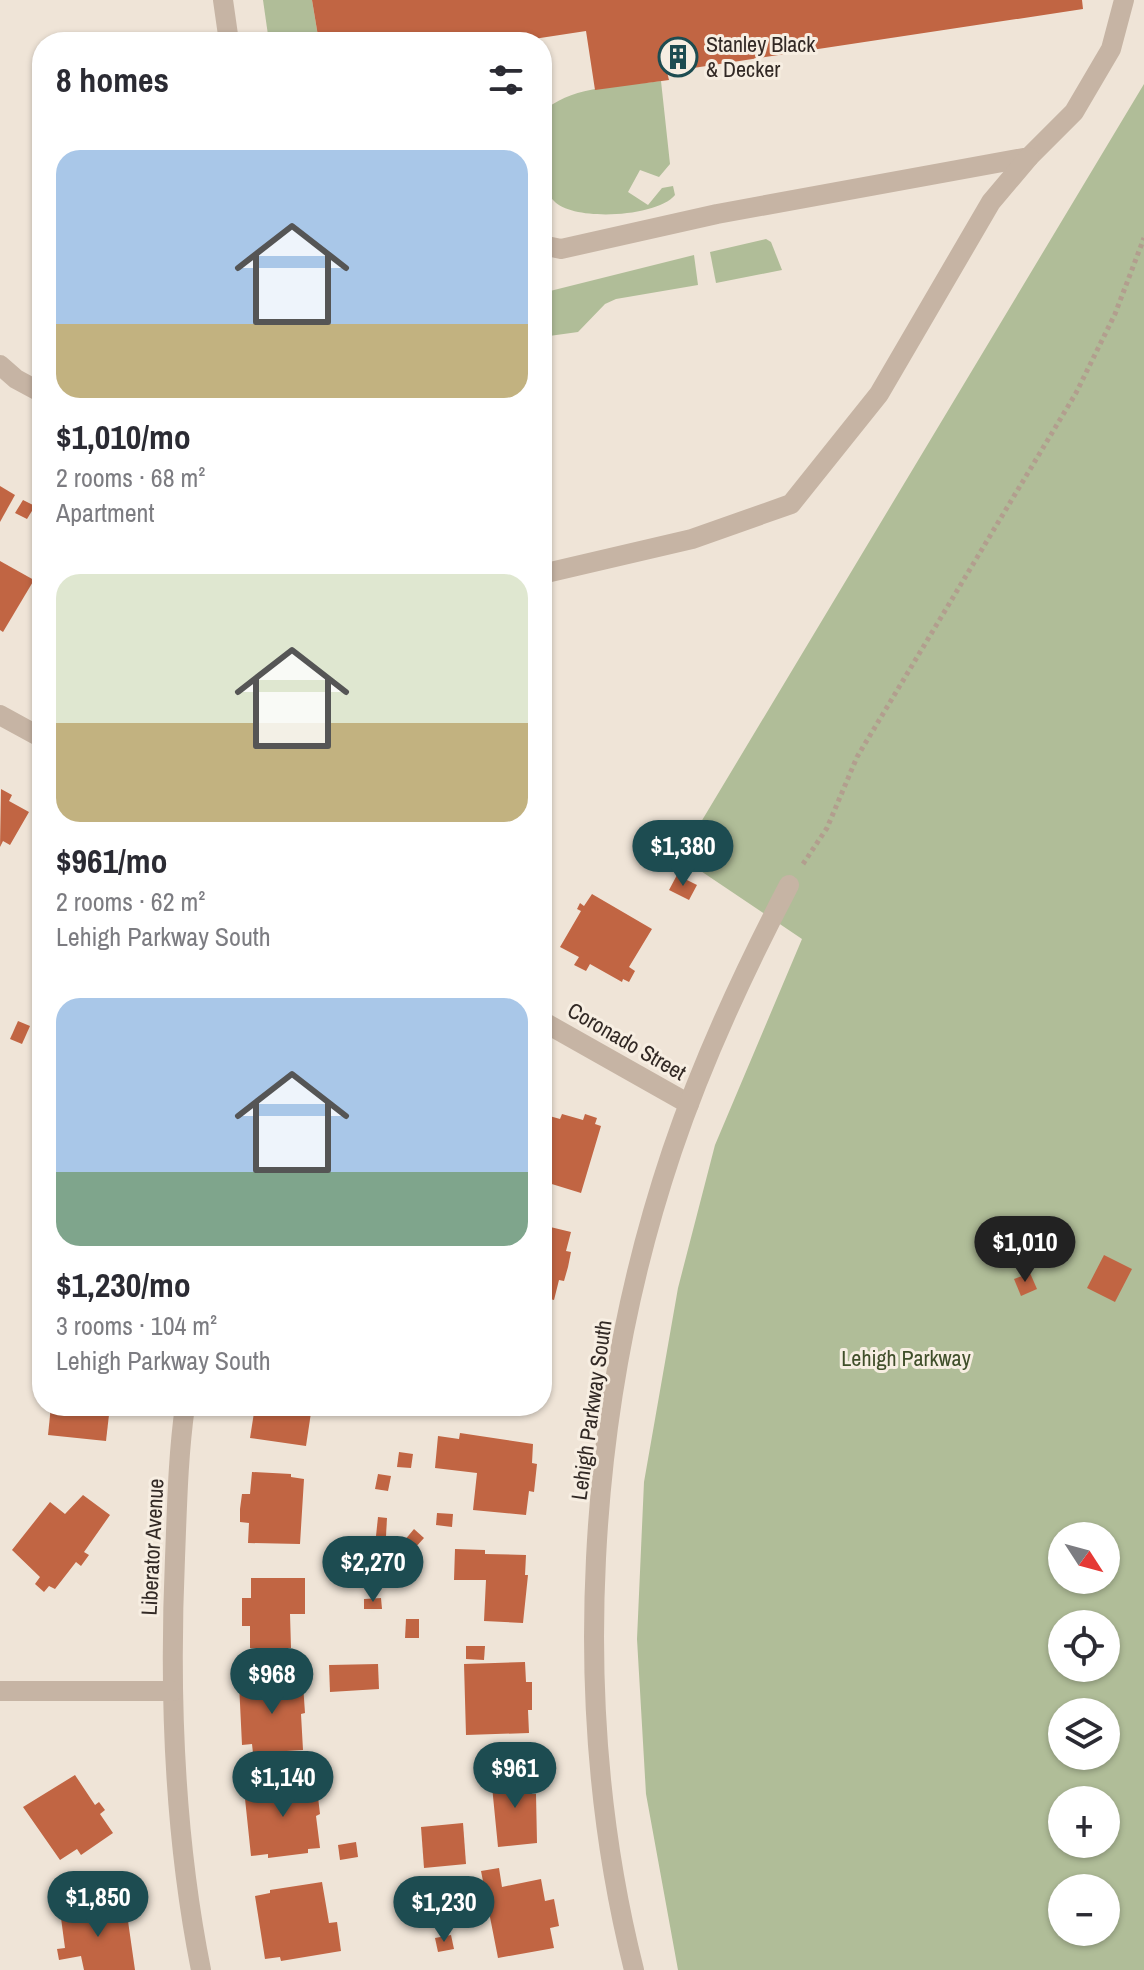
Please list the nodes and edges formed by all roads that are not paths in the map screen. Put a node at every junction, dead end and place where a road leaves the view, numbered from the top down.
1 (223, 0) edge
2 (1124, 0) edge
3 (228, 32) edge
4 (1029, 157) junction
5 (552, 247) edge
6 (0, 365) edge
7 (32, 388) edge
8 (552, 572) edge
9 (0, 715) edge
10 (32, 733) edge
11 (789, 885) road end
12 (552, 1027) edge
13 (689, 1104) junction
14 (184, 1416) edge
15 (0, 1691) edge
16 (173, 1691) junction
17 (201, 1970) edge
18 (634, 1970) edge

1 - 3 street
2 - 4 street
4 - 5 street
4 - 8 street
6 - 7 street
9 - 10 street
11 - 13 street, Lehigh Parkway South
12 - 13 street, Coronado Street
13 - 18 street, Lehigh Parkway South
14 - 16 street, Liberator Avenue
15 - 16 street
16 - 17 street, Liberator Avenue

